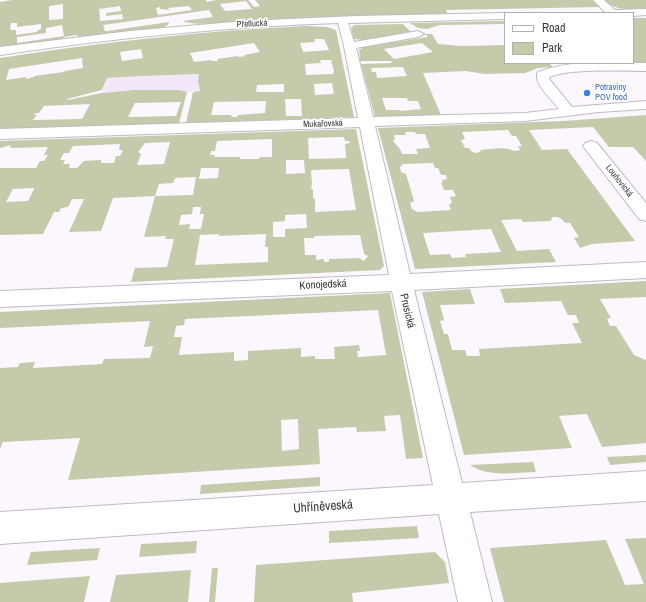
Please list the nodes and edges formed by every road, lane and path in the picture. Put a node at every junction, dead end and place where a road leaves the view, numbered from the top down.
1 (598, 0) edge
2 (611, 12) edge
3 (634, 12) edge
4 (646, 12) edge
5 (504, 16) edge
6 (342, 20) junction
7 (418, 34) dead end
8 (350, 46) junction
9 (0, 51) edge
10 (646, 67) edge
11 (646, 105) edge
12 (569, 112) junction
13 (366, 122) junction
14 (0, 134) edge
15 (591, 146) dead end
16 (646, 215) edge
17 (646, 270) edge
18 (400, 282) junction
19 (0, 299) edge
20 (646, 486) edge
21 (451, 499) junction
22 (0, 528) edge
23 (474, 602) edge

1 - 2 street
3 - 4 street
5 - 6 street, Přetlucká
6 - 8 street, Prusická
6 - 9 street, Přetlucká
7 - 8 street
8 - 13 street, Prusická
10 - 12 street
11 - 12 street, Mukařovská
12 - 13 street, Mukařovská
13 - 14 street, Mukařovská
13 - 18 street, Prusická
15 - 16 street, Louňovická
17 - 18 street, Konojedská
18 - 19 street, Konojedská
18 - 21 street, Prusická
20 - 21 street, Uhříněveská
21 - 22 street, Uhříněveská
21 - 23 street, Prusická

